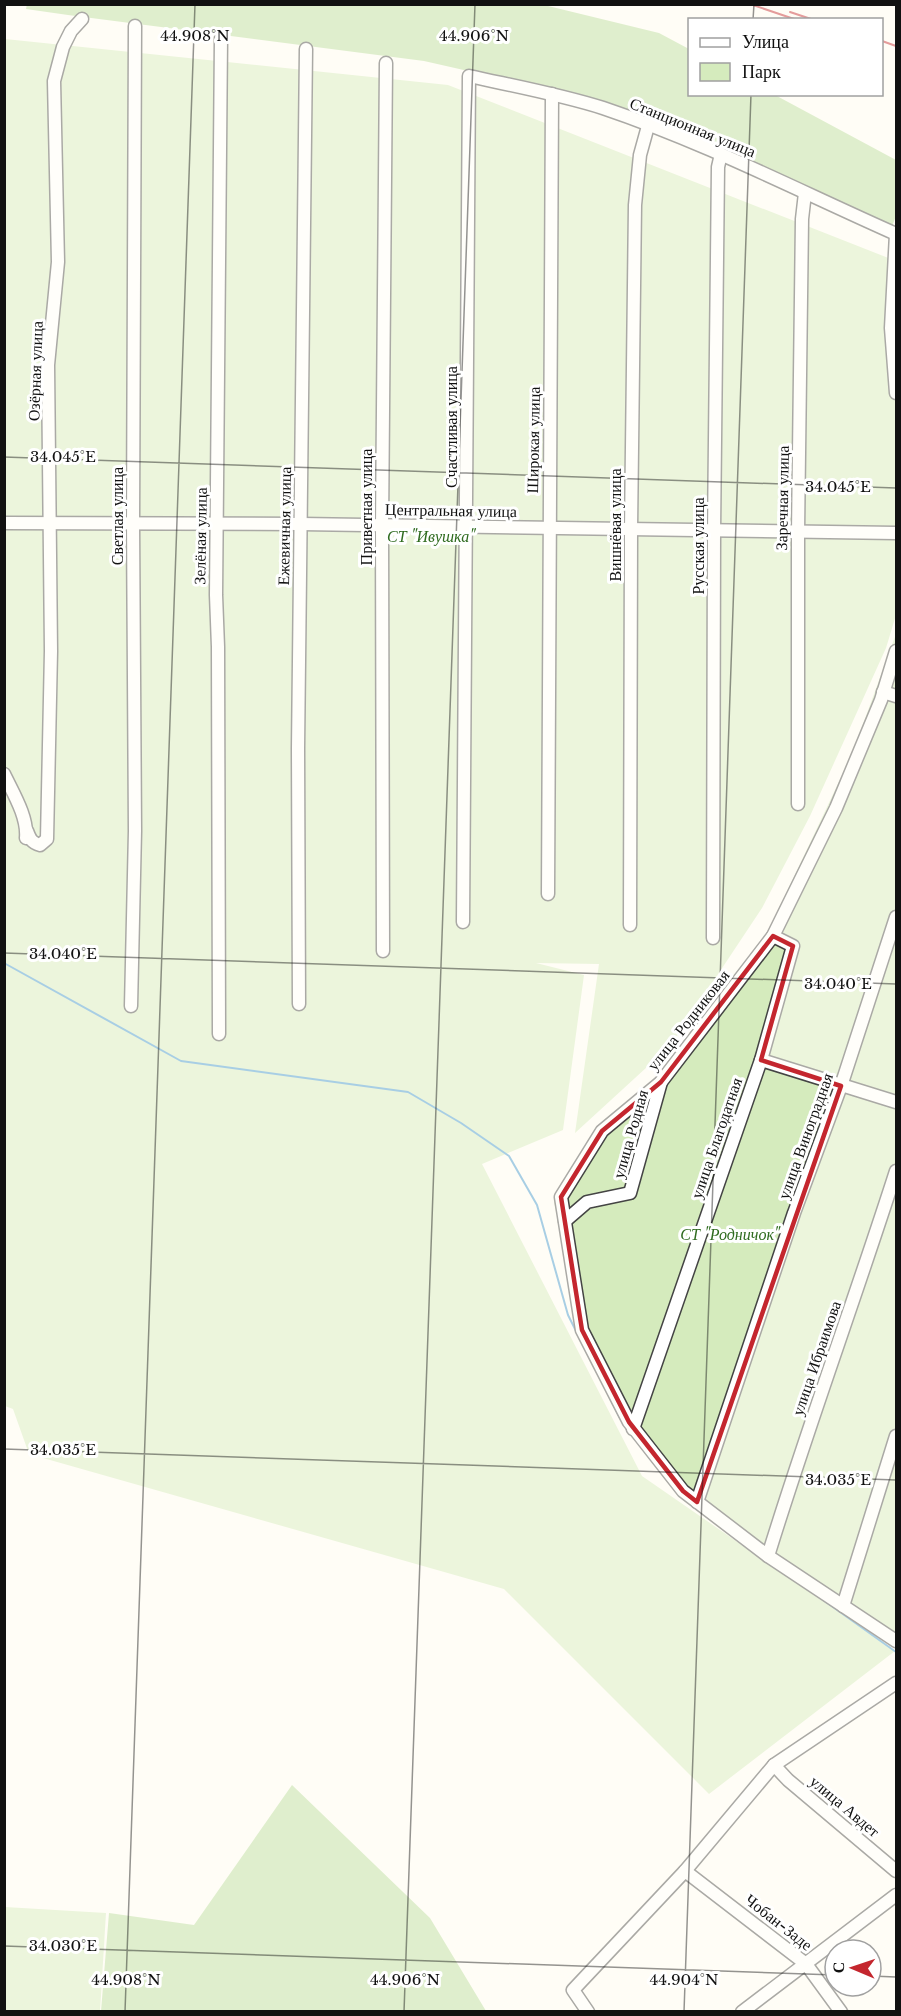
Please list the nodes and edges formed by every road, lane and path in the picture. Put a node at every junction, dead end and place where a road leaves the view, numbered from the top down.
1 (82, 19) dead end
2 (135, 26) dead end
3 (221, 38) dead end
4 (306, 50) dead end
5 (386, 63) dead end
6 (469, 76) joint
7 (552, 94) junction
8 (648, 126) junction
9 (721, 154) junction
10 (806, 193) junction
11 (896, 234) edge
12 (897, 393) edge
13 (4, 523) edge
14 (49, 523) junction
15 (133, 523) junction
16 (217, 524) junction
17 (301, 524) junction
18 (382, 526) junction
19 (466, 528) junction
20 (549, 528) junction
21 (631, 529) junction
22 (714, 531) junction
23 (798, 532) junction
24 (897, 533) edge
25 (897, 651) edge
26 (883, 692) junction
27 (897, 696) edge
28 (4, 774) edge
29 (798, 804) dead end
30 (548, 894) dead end
31 (897, 917) edge
32 (463, 922) dead end
33 (630, 925) dead end
34 (773, 936) junction
35 (713, 938) dead end
36 (383, 951) dead end
37 (299, 1004) dead end
38 (131, 1006) dead end
39 (219, 1034) dead end
40 (761, 1060) junction
41 (661, 1082) junction
42 (841, 1086) junction
43 (897, 1102) edge
44 (897, 1171) edge
45 (565, 1221) junction
46 (633, 1429) junction
47 (897, 1436) edge
48 (697, 1502) junction
49 (768, 1556) junction
50 (843, 1606) junction
51 (897, 1641) edge
52 (897, 1683) edge
53 (774, 1765) junction
54 (685, 1871) junction
55 (897, 1871) edge
56 (897, 1895) edge
57 (806, 1964) junction
58 (588, 2012) edge
59 (742, 2012) edge
60 (841, 2012) edge

1 - 14 street, Озёрная улица
2 - 15 street, Светлая улица
3 - 16 street, Зелёная улица
4 - 17 street, Ежевичная улица
5 - 18 street, Приветная улица
6 - 7 street, Станционная улица
6 - 19 street, Счастливая улица
7 - 8 street, Станционная улица
7 - 20 street, Широкая улица
8 - 9 street, Станционная улица
8 - 21 street, Вишнёвая улица
9 - 10 street, Станционная улица
9 - 22 street, Русская улица
10 - 11 street, Станционная улица
10 - 23 street, Заречная улица
11 - 12 street
13 - 14 street, Центральная улица
14 - 15 street, Центральная улица
14 - 28 street, Озёрная улица
15 - 16 street, Центральная улица
15 - 38 street, Светлая улица
16 - 17 street, Центральная улица
16 - 39 street, Зелёная улица
17 - 18 street, Центральная улица
17 - 37 street, Ежевичная улица
18 - 19 street, Центральная улица
18 - 36 street, Приветная улица
19 - 20 street, Центральная улица
19 - 32 street, Счастливая улица
20 - 21 street, Центральная улица
20 - 30 street, Широкая улица
21 - 22 street, Центральная улица
21 - 33 street, Вишнёвая улица
22 - 23 street, Центральная улица
22 - 35 street, Русская улица
23 - 24 street, Центральная улица
23 - 29 street, Заречная улица
25 - 26 street, улица Родниковая
26 - 27 street
26 - 34 street, улица Родниковая
31 - 42 street, улица Виноградная
34 - 40 street, улица Благодатная
34 - 41 street, улица Родниковая
40 - 42 street
40 - 46 street, улица Благодатная
41 - 45 street, улица Родниковая
41 - 45 street, улица Родная
42 - 43 street
42 - 48 street, улица Виноградная
44 - 49 street, улица Ибраимова
45 - 46 street, улица Родниковая
46 - 48 street, улица Родниковая
47 - 50 street
48 - 49 street, улица Родниковая
49 - 50 street, улица Родниковая
50 - 51 street, улица Родниковая
52 - 53 street
53 - 54 street
53 - 55 street, улица Авдет
54 - 57 street, Чобан-Заде
54 - 58 street
56 - 57 street
57 - 59 street
57 - 60 street, Чобан-Заде

